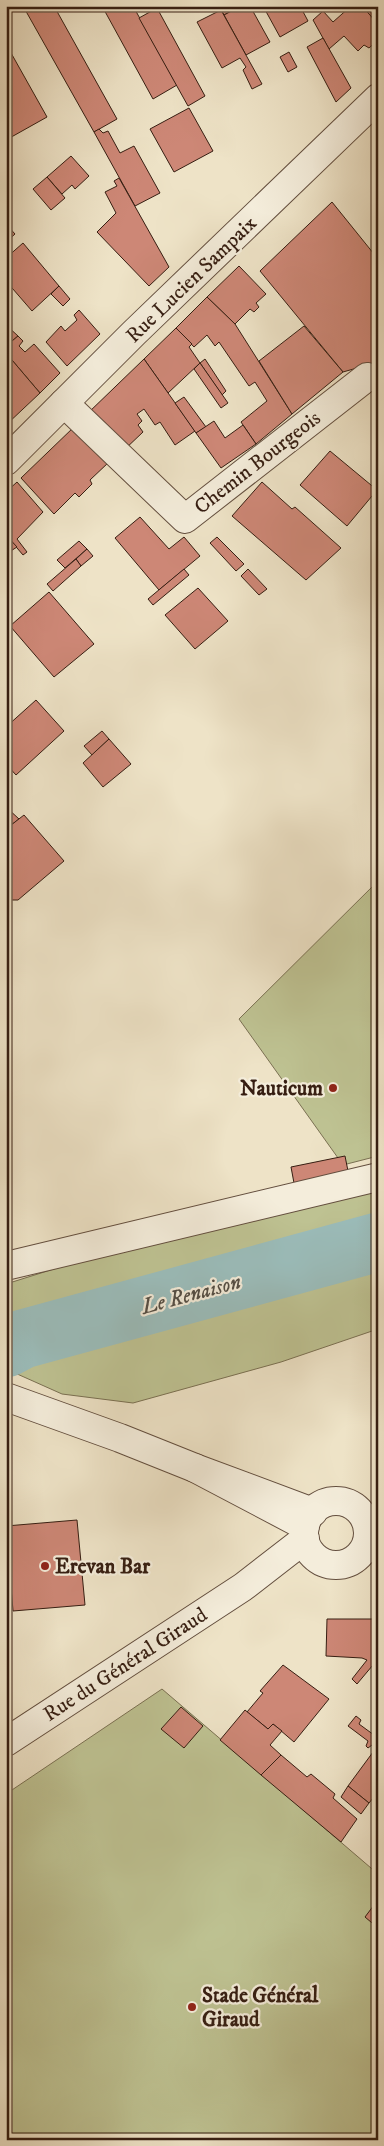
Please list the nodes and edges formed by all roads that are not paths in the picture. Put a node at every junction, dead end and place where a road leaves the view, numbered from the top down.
1 (378, 98) edge
2 (367, 376) dead end
3 (64, 402) junction
4 (6, 461) edge
5 (378, 1178) edge
6 (6, 1266) edge
7 (6, 1397) edge
8 (366, 1505) edge
9 (310, 1534) junction
10 (372, 1543) edge
11 (6, 1742) edge

1 - 3 street, Rue Lucien Sampaix
2 - 3 street, Chemin Bourgeois
3 - 4 street, Rue Lucien Sampaix
5 - 6 street
7 - 9 street
8 - 9 street, Rue du Général Giraud
8 - 10 street
9 - 10 street
9 - 11 street, Rue du Général Giraud

